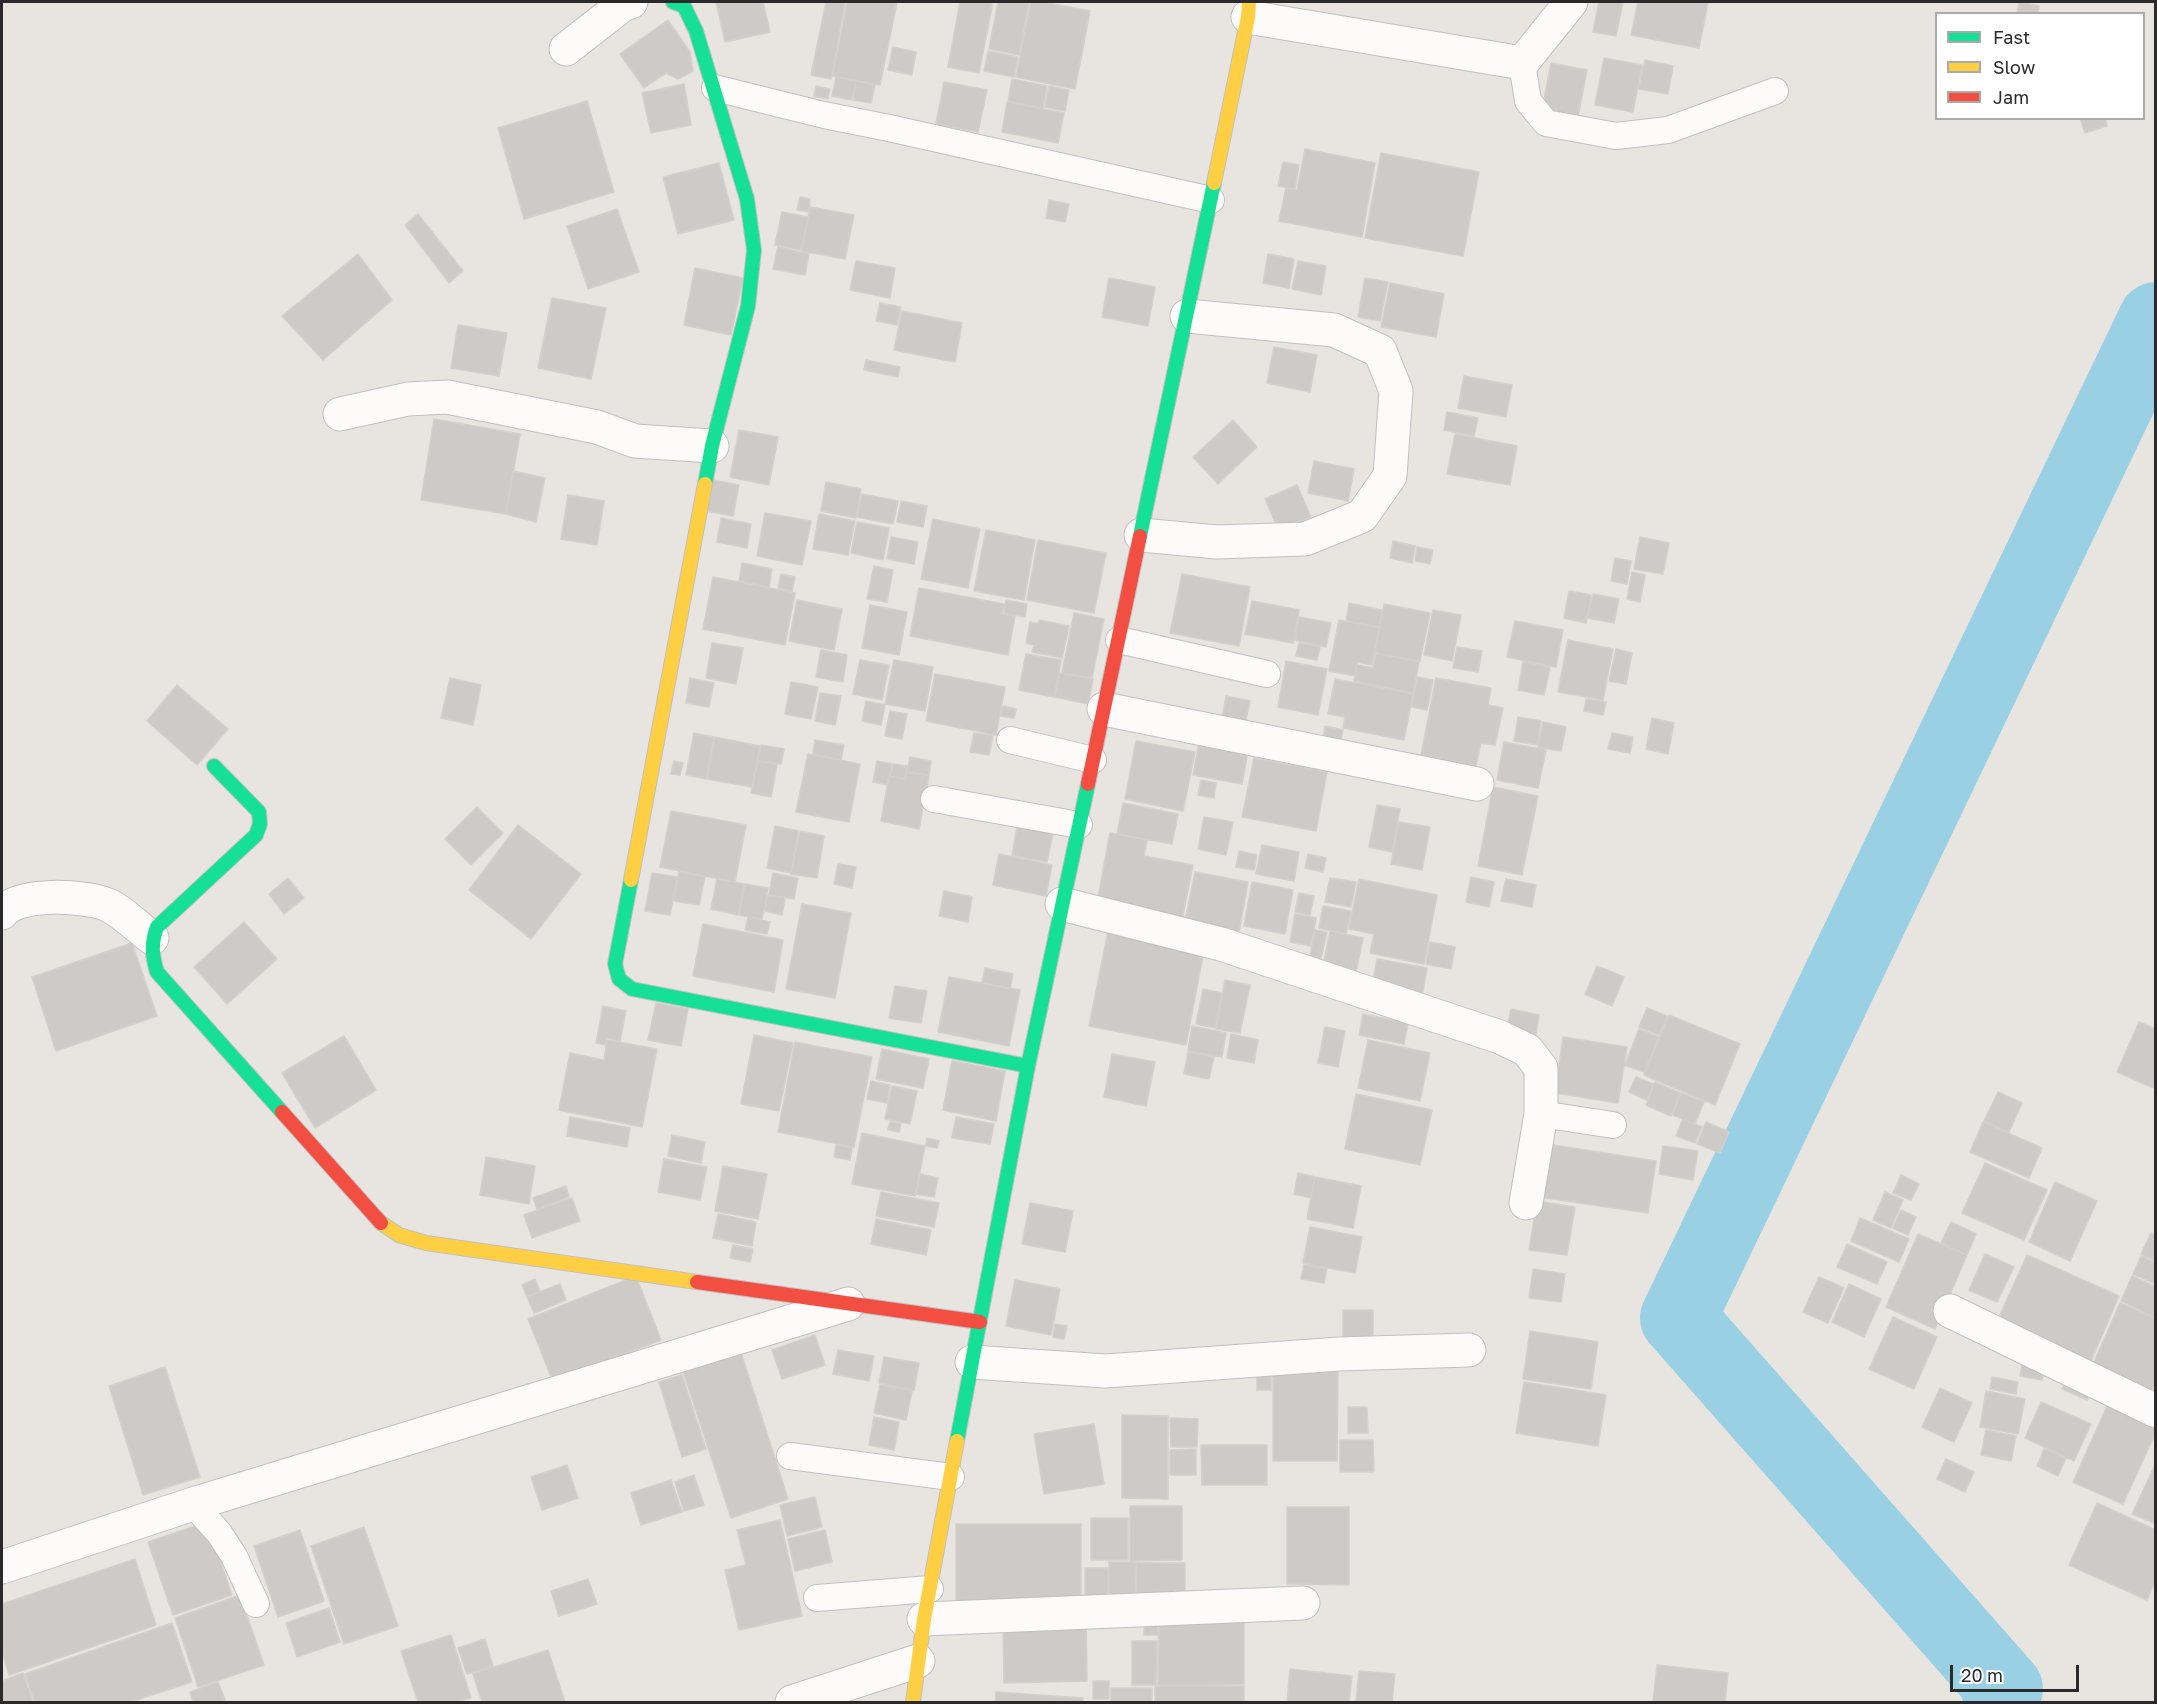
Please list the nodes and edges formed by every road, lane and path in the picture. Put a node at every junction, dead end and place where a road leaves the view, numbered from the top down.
1 (632, 2) edge
2 (673, 2) edge
3 (1571, 2) edge
4 (1249, 9) edge
5 (566, 49) dead end
6 (1522, 63) junction
7 (715, 88) junction
8 (1775, 91) dead end
9 (1211, 200) junction
10 (1187, 316) junction
11 (340, 414) dead end
12 (711, 446) junction
13 (1141, 535) junction
14 (1119, 640) junction
15 (1267, 674) dead end
16 (1104, 709) junction
17 (1010, 740) dead end
18 (1093, 760) junction
19 (214, 766) dead end
20 (1477, 784) dead end
21 (934, 799) dead end
22 (1079, 825) junction
23 (1062, 904) junction
24 (2, 913) edge
25 (152, 938) junction
26 (1028, 1066) junction
27 (1541, 1114) junction
28 (1613, 1125) dead end
29 (1526, 1203) dead end
30 (848, 1304) junction
31 (1950, 1311) dead end
32 (980, 1322) junction
33 (1469, 1350) dead end
34 (972, 1362) junction
35 (2156, 1411) edge
36 (790, 1456) dead end
37 (951, 1477) junction
38 (193, 1504) junction
39 (2, 1567) edge
40 (817, 1598) dead end
41 (1303, 1603) dead end
42 (256, 1604) dead end
43 (927, 1604) junction
44 (918, 1661) junction
45 (792, 1702) edge
46 (913, 1702) edge

1 - 5 street
2 - 7 street
3 - 6 street
4 - 6 street
4 - 9 street
6 - 8 lane
7 - 9 lane
7 - 12 street
9 - 10 street
10 - 13 street
10 - 13 street
11 - 12 street
12 - 26 street
13 - 14 street
14 - 15 lane
14 - 16 street
16 - 18 street
16 - 20 street
17 - 18 lane
18 - 22 street
19 - 25 street
21 - 22 lane
22 - 23 street
23 - 26 street
23 - 27 street
24 - 25 street
25 - 30 street
26 - 32 street
27 - 28 lane
27 - 29 street
30 - 32 street
30 - 38 street
31 - 35 street
32 - 34 street
33 - 34 street
34 - 37 street
36 - 37 lane
37 - 43 street
38 - 39 street
38 - 42 lane
40 - 43 lane
41 - 43 street
43 - 44 street
44 - 45 street
44 - 46 street

